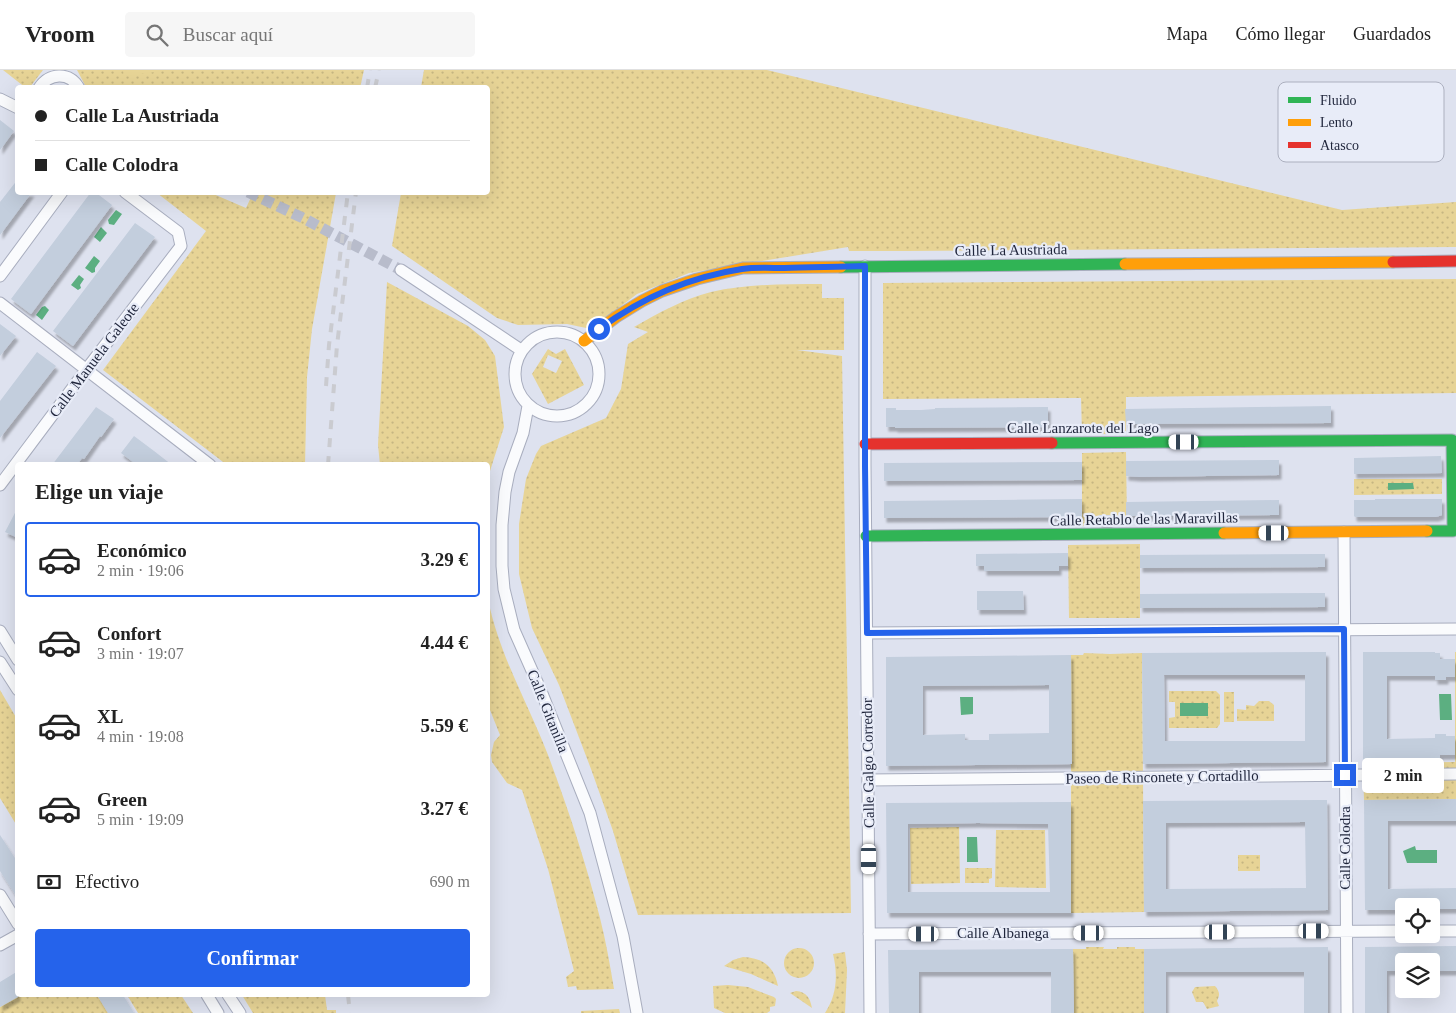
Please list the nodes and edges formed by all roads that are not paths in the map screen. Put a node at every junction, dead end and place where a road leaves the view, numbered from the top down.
1 (41, 85) edge
2 (77, 85) edge
3 (0, 99) edge
4 (15, 106) edge
5 (60, 195) edge
6 (129, 195) edge
7 (1456, 261) edge
8 (865, 266) junction
9 (402, 270) tunnel mouth
10 (0, 276) edge
11 (0, 303) edge
12 (584, 341) junction
13 (521, 350) junction
14 (86, 370) junction
15 (528, 406) junction
16 (865, 444) junction
17 (17, 462) edge
18 (206, 462) edge
19 (15, 465) edge
20 (0, 485) edge
21 (1453, 531) joint
22 (1344, 532) junction
23 (866, 536) junction
24 (1456, 628) edge
25 (1344, 629) junction
26 (0, 631) edge
27 (867, 633) junction
28 (15, 655) edge
29 (0, 662) edge
30 (15, 685) edge
31 (1456, 774) edge
32 (1345, 775) junction
33 (868, 780) junction
34 (0, 896) edge
35 (15, 919) edge
36 (1346, 931) junction
37 (1395, 931) edge
38 (1440, 931) edge
39 (1456, 931) edge
40 (870, 934) junction
41 (15, 937) edge
42 (0, 945) edge
43 (208, 997) edge
44 (229, 997) edge
45 (218, 1013) edge
46 (240, 1013) edge
47 (638, 1013) edge
48 (870, 1013) edge
49 (1347, 1013) edge

1 - 2 street
3 - 4 street
5 - 10 street
6 - 14 street, Calle Manuela Galeote
7 - 8 street, Calle La Austriada
8 - 12 street, Calle La Austriada
8 - 16 street, Calle Galgo Corredor
9 - 13 street
11 - 14 street
12 - 13 street
12 - 15 street
13 - 15 street
14 - 17 street, Calle Manuela Galeote
14 - 18 street
15 - 47 street, Calle Gitanilla
16 - 21 street, Calle Lanzarote del Lago
16 - 23 street, Calle Galgo Corredor
19 - 20 street, Calle Manuela Galeote
21 - 22 street, Calle Retablo de las Maravillas
22 - 23 street, Calle Retablo de las Maravillas
22 - 25 street, Calle Colodra
23 - 27 street, Calle Galgo Corredor
24 - 25 street
25 - 27 street
25 - 32 street, Calle Colodra
26 - 28 street
27 - 33 street, Calle Galgo Corredor
29 - 30 street
31 - 32 street, Paseo de Rinconete y Cortadillo
32 - 33 street, Paseo de Rinconete y Cortadillo
32 - 36 street, Calle Colodra
33 - 40 street, Calle Galgo Corredor
34 - 35 street
36 - 37 street, Calle Albanega
36 - 40 street, Calle Albanega
36 - 49 street, Calle Colodra
38 - 39 street
40 - 48 street, Calle Galgo Corredor
41 - 42 street
43 - 45 street
44 - 46 street

